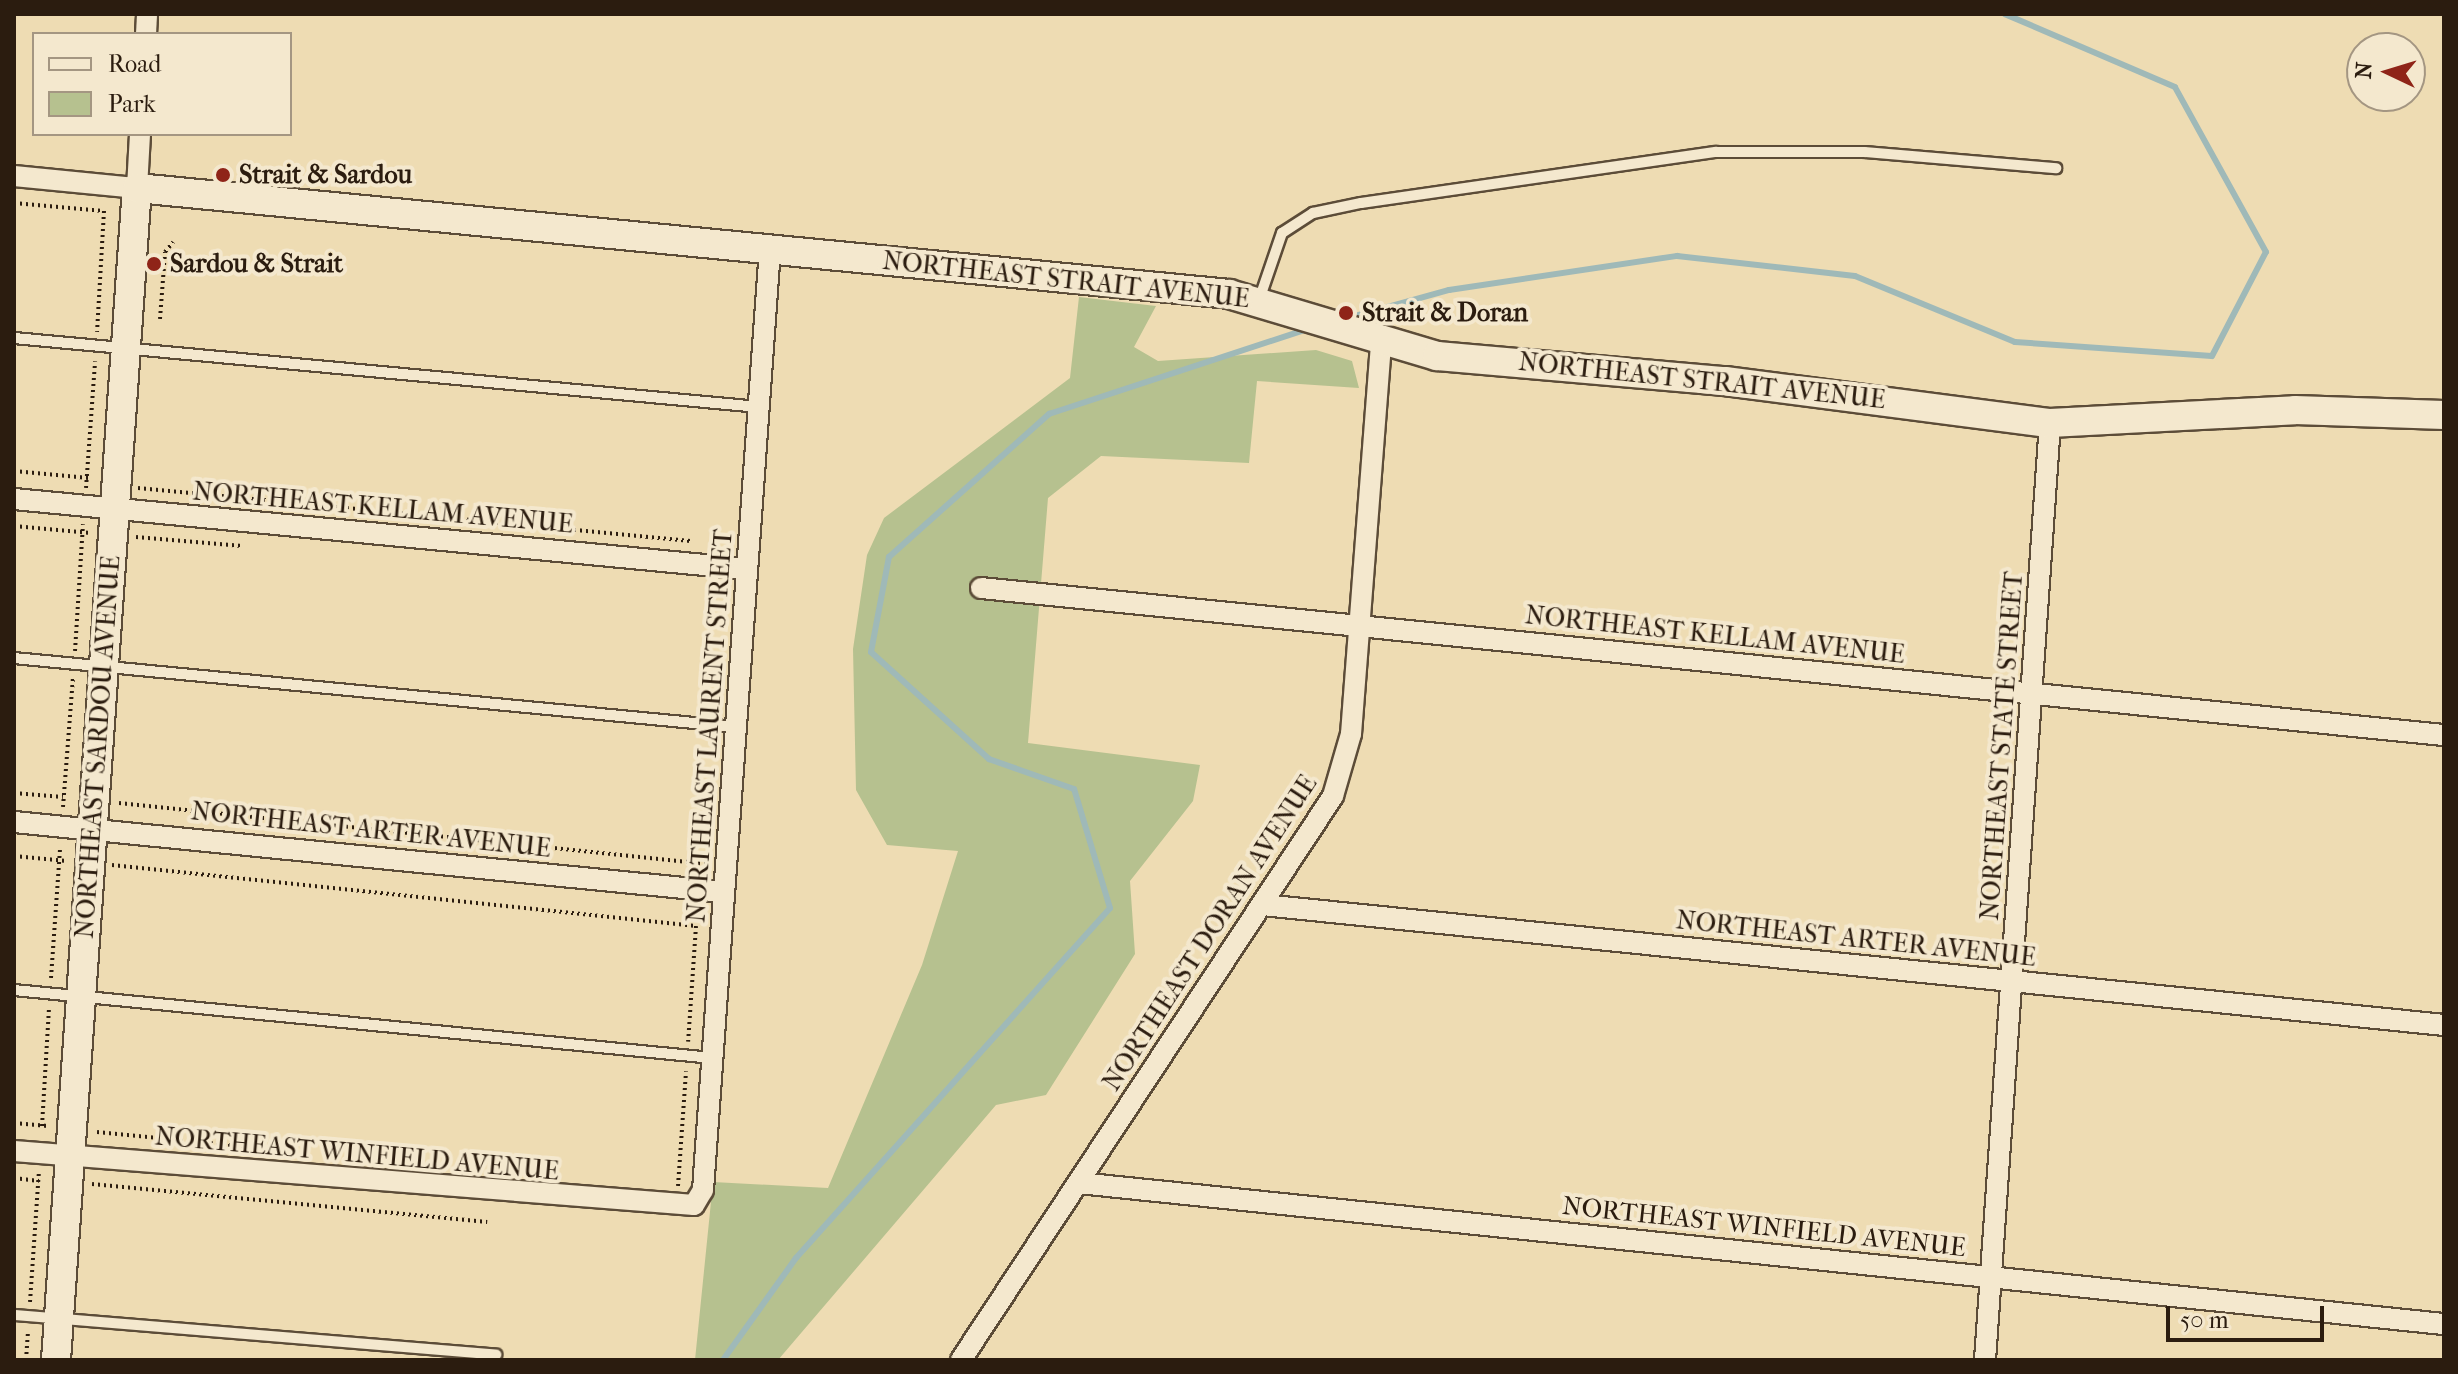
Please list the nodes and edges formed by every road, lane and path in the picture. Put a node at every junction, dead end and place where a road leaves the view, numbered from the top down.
1 (140, 136) edge
2 (2056, 168) dead end
3 (14, 176) edge
4 (137, 188) junction
5 (14, 203) edge
6 (173, 242) dead end
7 (770, 249) junction
8 (1259, 300) junction
9 (160, 319) dead end
10 (14, 338) edge
11 (1381, 344) junction
12 (96, 346) junction
13 (126, 351) junction
14 (759, 407) junction
15 (2444, 415) edge
16 (2050, 423) junction
17 (14, 471) edge
18 (86, 478) junction
19 (127, 497) junction
20 (14, 499) edge
21 (84, 505) junction
22 (701, 542) dead end
23 (135, 552) dead end
24 (747, 569) junction
25 (981, 588) dead end
26 (1359, 626) junction
27 (14, 658) edge
28 (74, 664) junction
29 (104, 669) junction
30 (2031, 693) junction
31 (736, 727) junction
32 (2444, 735) edge
33 (14, 793) edge
34 (64, 797) junction
35 (107, 810) junction
36 (14, 822) edge
37 (62, 826) junction
38 (14, 856) edge
39 (59, 861) junction
40 (725, 865) junction
41 (106, 869) junction
42 (724, 892) junction
43 (1263, 905) junction
44 (2011, 981) junction
45 (14, 990) edge
46 (50, 994) junction
47 (81, 996) junction
48 (2444, 1025) edge
49 (687, 1056) junction
50 (713, 1058) junction
51 (14, 1123) edge
52 (87, 1125) junction
53 (42, 1126) junction
54 (268, 1149) dead end
55 (14, 1151) edge
56 (40, 1153) junction
57 (82, 1176) junction
58 (14, 1178) edge
59 (38, 1181) junction
60 (1079, 1183) junction
61 (662, 1188) dead end
62 (694, 1205) joint
63 (487, 1222) dead end
64 (1991, 1277) junction
65 (59, 1314) junction
66 (14, 1315) edge
67 (29, 1316) junction
68 (2444, 1324) edge
69 (496, 1355) dead end
70 (26, 1360) edge
71 (56, 1360) edge
72 (961, 1360) edge
73 (1985, 1360) edge

1 - 4 street, NORTHEAST SARDOU AVENUE
2 - 8 lane
3 - 4 street, NORTHEAST STRAIT AVENUE
4 - 7 main road, NORTHEAST STRAIT AVENUE
4 - 13 main road, NORTHEAST SARDOU AVENUE
5 - 12 path
6 - 9 path
7 - 8 main road, NORTHEAST STRAIT AVENUE
7 - 14 street, NORTHEAST LAURENT STREET
8 - 11 main road, NORTHEAST STRAIT AVENUE
10 - 12 lane
11 - 16 main road, NORTHEAST STRAIT AVENUE
11 - 26 street, NORTHEAST DORAN AVENUE
12 - 13 lane
12 - 18 path
13 - 14 lane
13 - 19 main road, NORTHEAST SARDOU AVENUE
14 - 24 street, NORTHEAST LAURENT STREET
15 - 16 main road, NORTHEAST STRAIT AVENUE
16 - 30 street, NORTHEAST STATE STREET
17 - 18 path
18 - 19 path
18 - 21 path
19 - 21 street, NORTHEAST KELLAM AVENUE
19 - 22 path
19 - 23 path
19 - 24 street, NORTHEAST KELLAM AVENUE
19 - 29 main road, NORTHEAST SARDOU AVENUE
20 - 21 street, NORTHEAST KELLAM AVENUE
21 - 28 path
24 - 31 street, NORTHEAST LAURENT STREET
25 - 26 street, NORTHEAST KELLAM AVENUE
26 - 30 street, NORTHEAST KELLAM AVENUE
26 - 43 street, NORTHEAST DORAN AVENUE
27 - 28 lane
28 - 29 lane
28 - 34 path
29 - 31 lane
29 - 35 main road, NORTHEAST SARDOU AVENUE
30 - 32 street, NORTHEAST KELLAM AVENUE
30 - 44 street, NORTHEAST STATE STREET
31 - 40 street, NORTHEAST LAURENT STREET
33 - 34 path
34 - 35 path
34 - 37 path
35 - 37 street, NORTHEAST ARTER AVENUE
35 - 40 path
35 - 41 main road, NORTHEAST SARDOU AVENUE
35 - 41 path
35 - 42 street, NORTHEAST ARTER AVENUE
36 - 37 street, NORTHEAST ARTER AVENUE
37 - 39 path
38 - 39 path
39 - 41 path
39 - 46 path
40 - 42 street, NORTHEAST LAURENT STREET
41 - 47 main road, NORTHEAST SARDOU AVENUE
41 - 49 path
42 - 50 street, NORTHEAST LAURENT STREET
43 - 44 street, NORTHEAST ARTER AVENUE
43 - 60 street, NORTHEAST DORAN AVENUE
44 - 48 street, NORTHEAST ARTER AVENUE
44 - 64 street, NORTHEAST STATE STREET
45 - 46 lane
46 - 47 lane
46 - 53 path
47 - 49 lane
47 - 52 main road, NORTHEAST SARDOU AVENUE
49 - 50 lane
49 - 61 path
50 - 62 street, NORTHEAST LAURENT STREET
51 - 53 path
52 - 53 path
52 - 54 path
52 - 57 main road, NORTHEAST SARDOU AVENUE
52 - 57 path
53 - 56 path
55 - 56 street, NORTHEAST WINFIELD AVENUE
56 - 57 street, NORTHEAST WINFIELD AVENUE
56 - 59 path
57 - 59 path
57 - 62 street, NORTHEAST WINFIELD AVENUE
57 - 63 path
57 - 65 main road, NORTHEAST SARDOU AVENUE
58 - 59 path
59 - 67 path
60 - 64 street, NORTHEAST WINFIELD AVENUE
60 - 72 street, NORTHEAST DORAN AVENUE
64 - 68 street, NORTHEAST WINFIELD AVENUE
64 - 73 street, NORTHEAST STATE STREET
65 - 67 lane
65 - 69 lane
65 - 71 main road, NORTHEAST SARDOU AVENUE
66 - 67 lane
67 - 70 path

